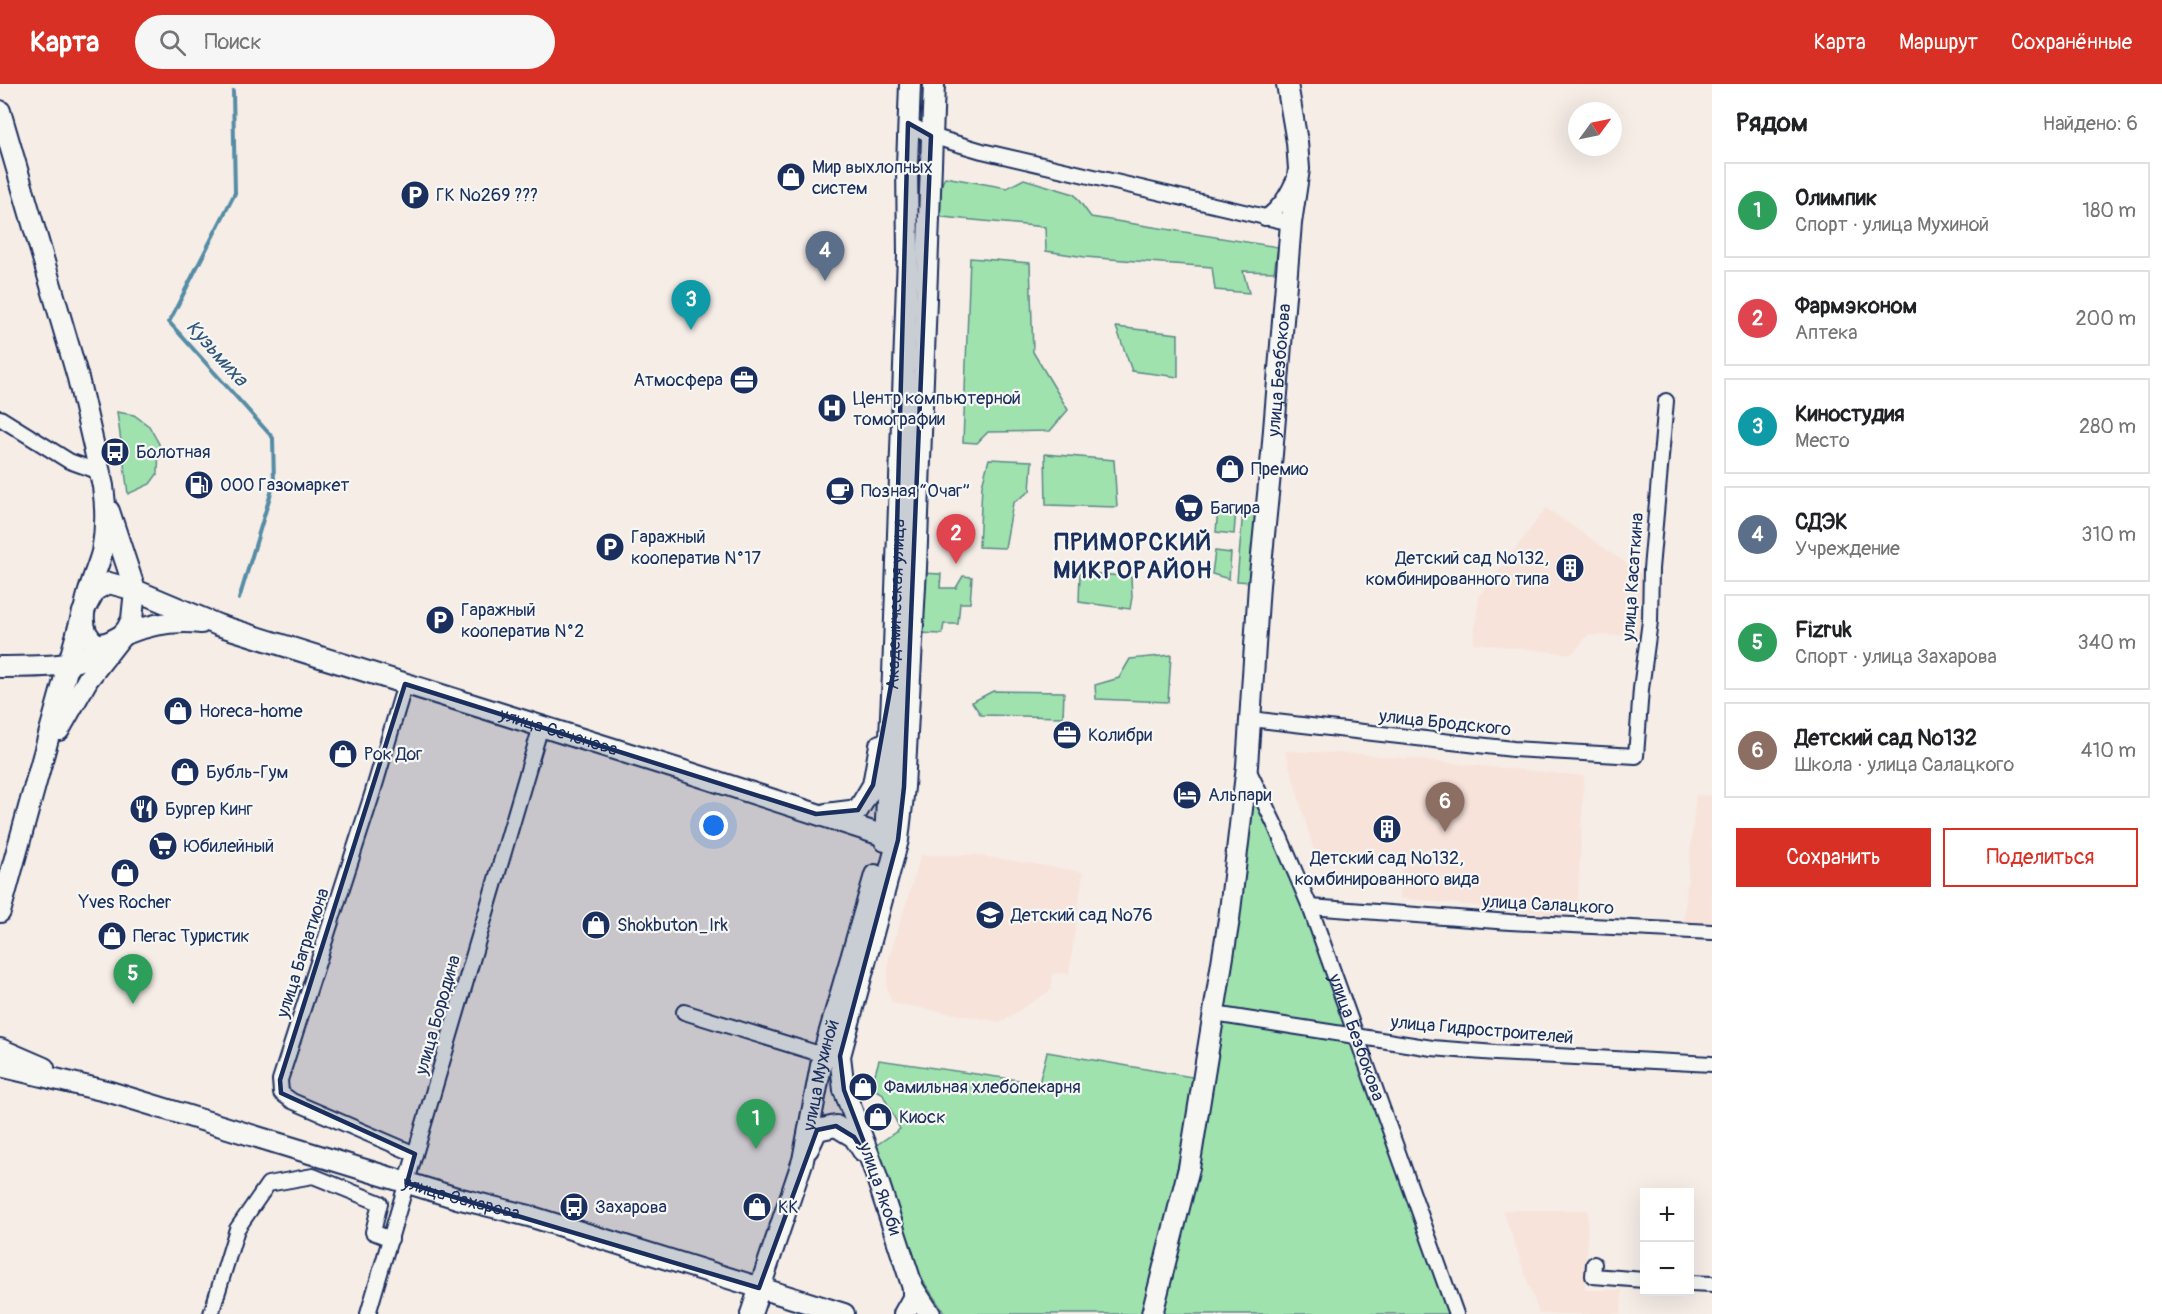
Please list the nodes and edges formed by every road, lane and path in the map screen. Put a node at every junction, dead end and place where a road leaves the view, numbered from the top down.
1 (910, 84) edge
2 (934, 84) edge
3 (1287, 84) edge
4 (0, 111) edge
5 (908, 123) junction
6 (932, 136) junction
7 (1299, 169) junction
8 (1265, 218) junction
9 (1291, 223) junction
10 (1666, 401) dead end
11 (0, 418) edge
12 (100, 472) junction
13 (106, 504) junction
14 (126, 561) junction
15 (127, 587) junction
16 (86, 604) junction
17 (172, 606) junction
18 (218, 626) junction
19 (117, 638) junction
20 (69, 664) junction
21 (0, 667) edge
22 (893, 674) junction
23 (405, 684) junction
24 (1250, 719) junction
25 (541, 726) junction
26 (1636, 756) joint
27 (1247, 766) junction
28 (33, 790) junction
29 (816, 814) junction
30 (892, 838) junction
31 (1310, 908) junction
32 (0, 912) edge
33 (1712, 932) edge
34 (684, 1012) dead end
35 (1214, 1014) junction
36 (1356, 1036) junction
37 (0, 1043) edge
38 (832, 1055) junction
39 (6, 1062) edge
40 (1712, 1064) edge
41 (415, 1154) junction
42 (802, 1160) junction
43 (873, 1166) junction
44 (408, 1183) junction
45 (391, 1239) junction
46 (1594, 1264) dead end
47 (1640, 1280) edge
48 (1694, 1283) edge
49 (1712, 1284) edge
50 (759, 1288) junction
51 (913, 1288) junction
52 (211, 1314) edge
53 (368, 1314) edge
54 (751, 1314) edge
55 (844, 1314) edge
56 (904, 1314) edge
57 (930, 1314) edge
58 (1152, 1314) edge
59 (1456, 1314) edge

1 - 5 main road, Академическая улица
2 - 6 main road
3 - 7 main road, улица Безбокова
4 - 12 main road
5 - 6 street
5 - 22 main road, Академическая улица
6 - 8 street
6 - 30 main road
7 - 8 street
7 - 9 main road, улица Безбокова
8 - 9 street
9 - 24 main road, улица Безбокова
10 - 26 street, улица Касаткина
11 - 12 street
12 - 13 main road
13 - 14 main road
13 - 16 main road
14 - 15 main road
14 - 17 main road
15 - 16 main road
15 - 17 main road, улица Сеченова
15 - 19 main road
16 - 19 main road
16 - 20 main road
17 - 18 main road, улица Сеченова
18 - 19 main road, улица Сеченова
18 - 23 main road, улица Сеченова
19 - 20 main road, улица Сеченова
19 - 28 main road
20 - 21 main road
20 - 28 main road
22 - 29 main road
22 - 30 main road, Академическая улица
23 - 25 main road, улица Сеченова
23 - 41 street, улица Багратиона
24 - 26 street, улица Бродского
24 - 27 main road, улица Безбокова
25 - 29 main road, улица Сеченова
25 - 41 street, улица Бородина
27 - 31 street, улица Безбокова
27 - 35 main road, улица Безбокова
28 - 32 main road
29 - 30 main road, улица Сеченова
30 - 38 main road, улица Мухиной
31 - 33 street, улица Салацкого
31 - 36 street, улица Безбокова
34 - 38 street
35 - 36 street, улица Гидростроителей
35 - 58 main road, улица Безбокова
36 - 40 street, улица Гидростроителей
36 - 59 street, улица Безбокова
37 - 39 main road
38 - 42 main road, улица Мухиной
38 - 43 main road, улица Якоби
39 - 44 main road, улица Захарова
41 - 44 street, улица Бородина
42 - 43 main road
42 - 50 main road, улица Мухиной
43 - 51 main road, улица Якоби
44 - 45 street, улица Бородина
44 - 50 main road, улица Захарова
45 - 52 street
45 - 53 street, улица Бородина
46 - 47 street
48 - 49 street
50 - 54 main road, улица Мухиной
50 - 55 main road, улица Захарова
51 - 56 main road
51 - 57 main road, улица Якоби

